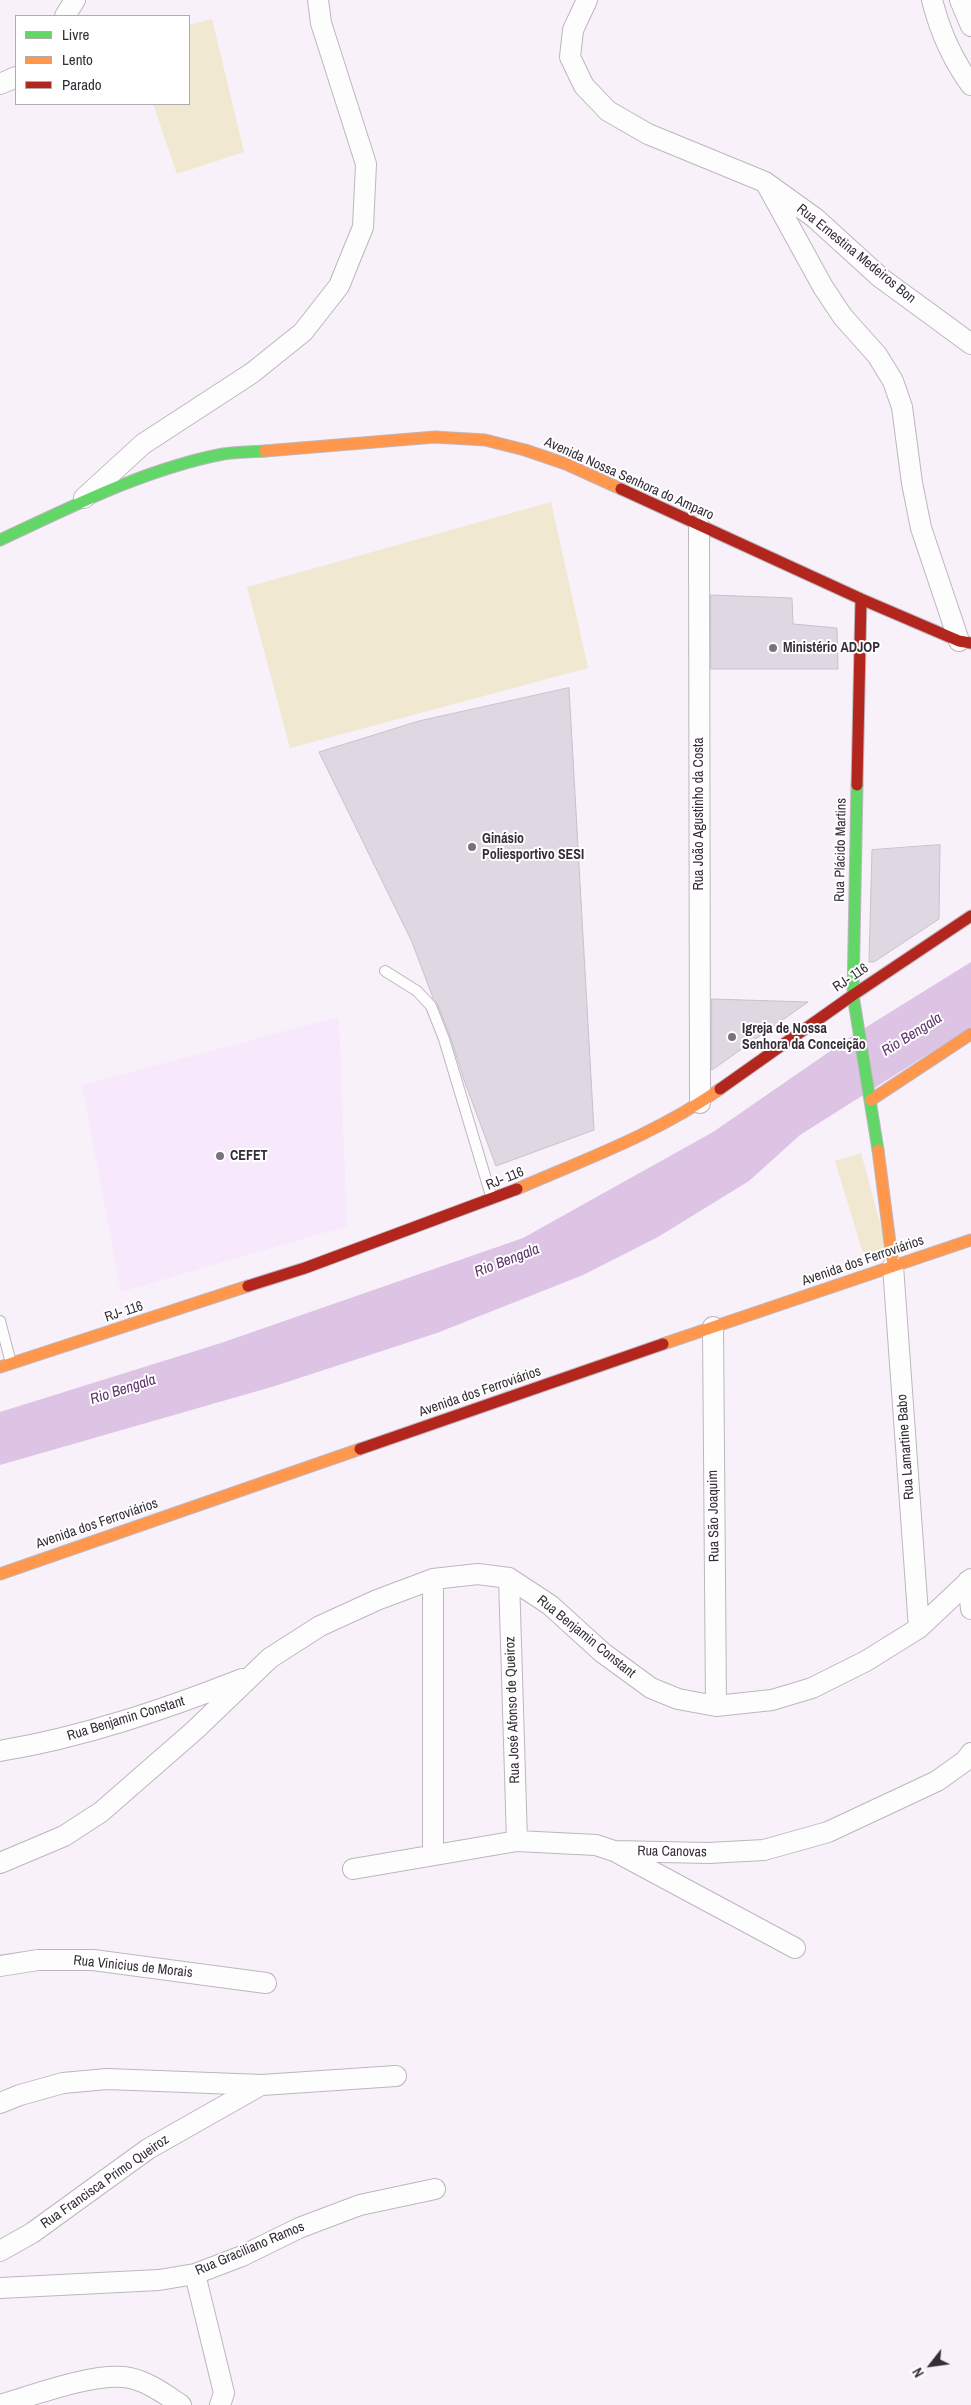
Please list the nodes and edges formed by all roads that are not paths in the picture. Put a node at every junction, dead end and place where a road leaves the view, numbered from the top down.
1 (75, 0) edge
2 (318, 0) edge
3 (587, 0) edge
4 (932, 0) edge
5 (960, 0) edge
6 (66, 15) edge
7 (971, 26) edge
8 (15, 77) edge
9 (0, 84) edge
10 (971, 85) edge
11 (765, 182) junction
12 (971, 344) edge
13 (79, 503) junction
14 (699, 526) junction
15 (0, 540) edge
16 (861, 599) junction
17 (965, 642) edge
18 (971, 916) edge
19 (385, 971) dead end
20 (853, 994) junction
21 (971, 1034) edge
22 (870, 1097) junction
23 (700, 1103) junction
24 (492, 1200) junction
25 (971, 1240) edge
26 (893, 1266) junction
27 (0, 1321) edge
28 (713, 1327) junction
29 (12, 1364) junction
30 (0, 1367) edge
31 (0, 1574) edge
32 (509, 1578) junction
33 (433, 1579) junction
34 (970, 1580) edge
35 (971, 1608) edge
36 (919, 1628) junction
37 (250, 1676) junction
38 (716, 1706) junction
39 (0, 1751) edge
40 (971, 1753) edge
41 (517, 1841) junction
42 (614, 1851) junction
43 (434, 1854) junction
44 (0, 1862) edge
45 (353, 1869) dead end
46 (795, 1948) dead end
47 (0, 1966) edge
48 (266, 1983) dead end
49 (396, 2076) dead end
50 (262, 2084) junction
51 (0, 2103) edge
52 (435, 2189) dead end
53 (0, 2251) edge
54 (195, 2274) junction
55 (0, 2288) edge
56 (0, 2405) edge
57 (181, 2405) edge
58 (220, 2405) edge

1 - 6 street
2 - 13 street
3 - 11 street, Rua Ernestina Medeiros Bon
4 - 10 street
5 - 7 street
8 - 9 street
11 - 12 street, Rua Ernestina Medeiros Bon
11 - 17 street
13 - 14 main road, Avenida Nossa Senhora do Amparo
13 - 15 main road, Avenida Nossa Senhora do Amparo
14 - 16 main road, Avenida Nossa Senhora do Amparo
14 - 23 street, Rua João Agustinho da Costa
16 - 17 main road, Avenida Nossa Senhora do Amparo
16 - 20 main road, Rua Plácido Martins
18 - 20 main road, RJ- 116
19 - 24 lane
20 - 22 main road, Rua Plácido Martins
20 - 23 main road, RJ- 116
21 - 22 main road
22 - 26 main road, Rua Plácido Martins
23 - 24 main road, RJ- 116
24 - 29 main road, RJ- 116
25 - 26 main road, Avenida dos Ferroviários
26 - 28 main road, Avenida dos Ferroviários
26 - 36 street, Rua Lamartine Babo
27 - 29 lane
28 - 31 main road, Avenida dos Ferroviários
28 - 38 street, Rua São Joaquim
29 - 30 main road, RJ- 116
32 - 33 street, Rua Benjamin Constant
32 - 38 street, Rua Benjamin Constant
32 - 41 street, Rua José Afonso de Queiroz
33 - 37 street, Rua Benjamin Constant
33 - 43 street
34 - 35 street
34 - 36 street, Rua Benjamin Constant
36 - 38 street, Rua Benjamin Constant
37 - 39 street, Rua Benjamin Constant
37 - 44 street, Rua Benjamin Constant
40 - 42 street, Rua Canovas
41 - 42 street, Rua Canovas
41 - 43 street, Rua Canovas
42 - 46 street
43 - 45 street, Rua Canovas
47 - 48 street, Rua Vinicius de Morais
49 - 50 street
50 - 51 street
50 - 53 street, Rua Francisca Primo Queiroz
52 - 54 street, Rua Graciliano Ramos
54 - 55 street, Rua Graciliano Ramos
54 - 58 street
56 - 57 street

